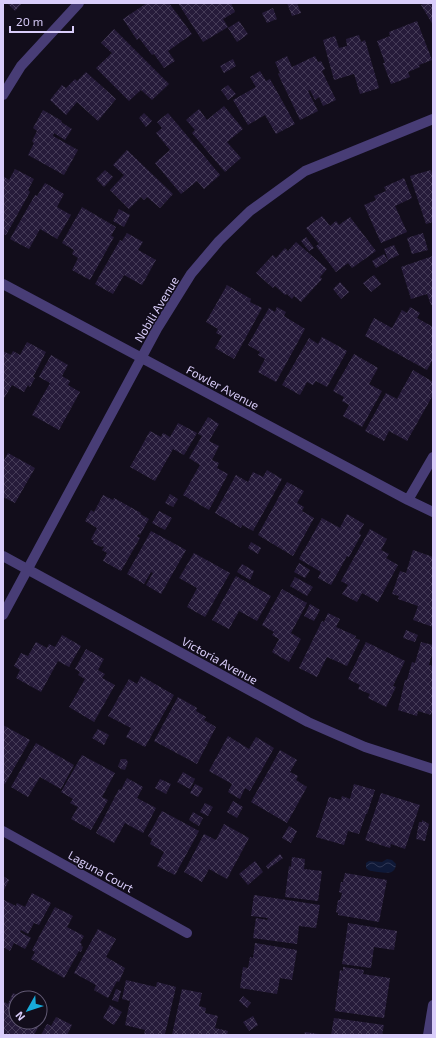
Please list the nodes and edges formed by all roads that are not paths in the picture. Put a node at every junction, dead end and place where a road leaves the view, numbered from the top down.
1 (79, 3) edge
2 (3, 95) edge
3 (433, 119) edge
4 (3, 284) edge
5 (142, 358) junction
6 (433, 457) edge
7 (408, 500) junction
8 (433, 512) edge
9 (3, 556) edge
10 (28, 570) junction
11 (3, 615) edge
12 (433, 769) edge
13 (3, 831) edge
14 (187, 932) dead end
15 (433, 1004) edge
16 (432, 1018) edge
17 (428, 1035) edge

1 - 2 street
3 - 5 street, Nobili Avenue
4 - 5 street, Fowler Avenue
5 - 7 street, Fowler Avenue
5 - 10 street, Nobili Avenue
6 - 7 street
7 - 8 street, Fowler Avenue
9 - 10 street, Victoria Avenue
10 - 11 street, Nobili Avenue
10 - 12 street, Victoria Avenue
13 - 14 street, Laguna Court
15 - 16 street
16 - 17 street

